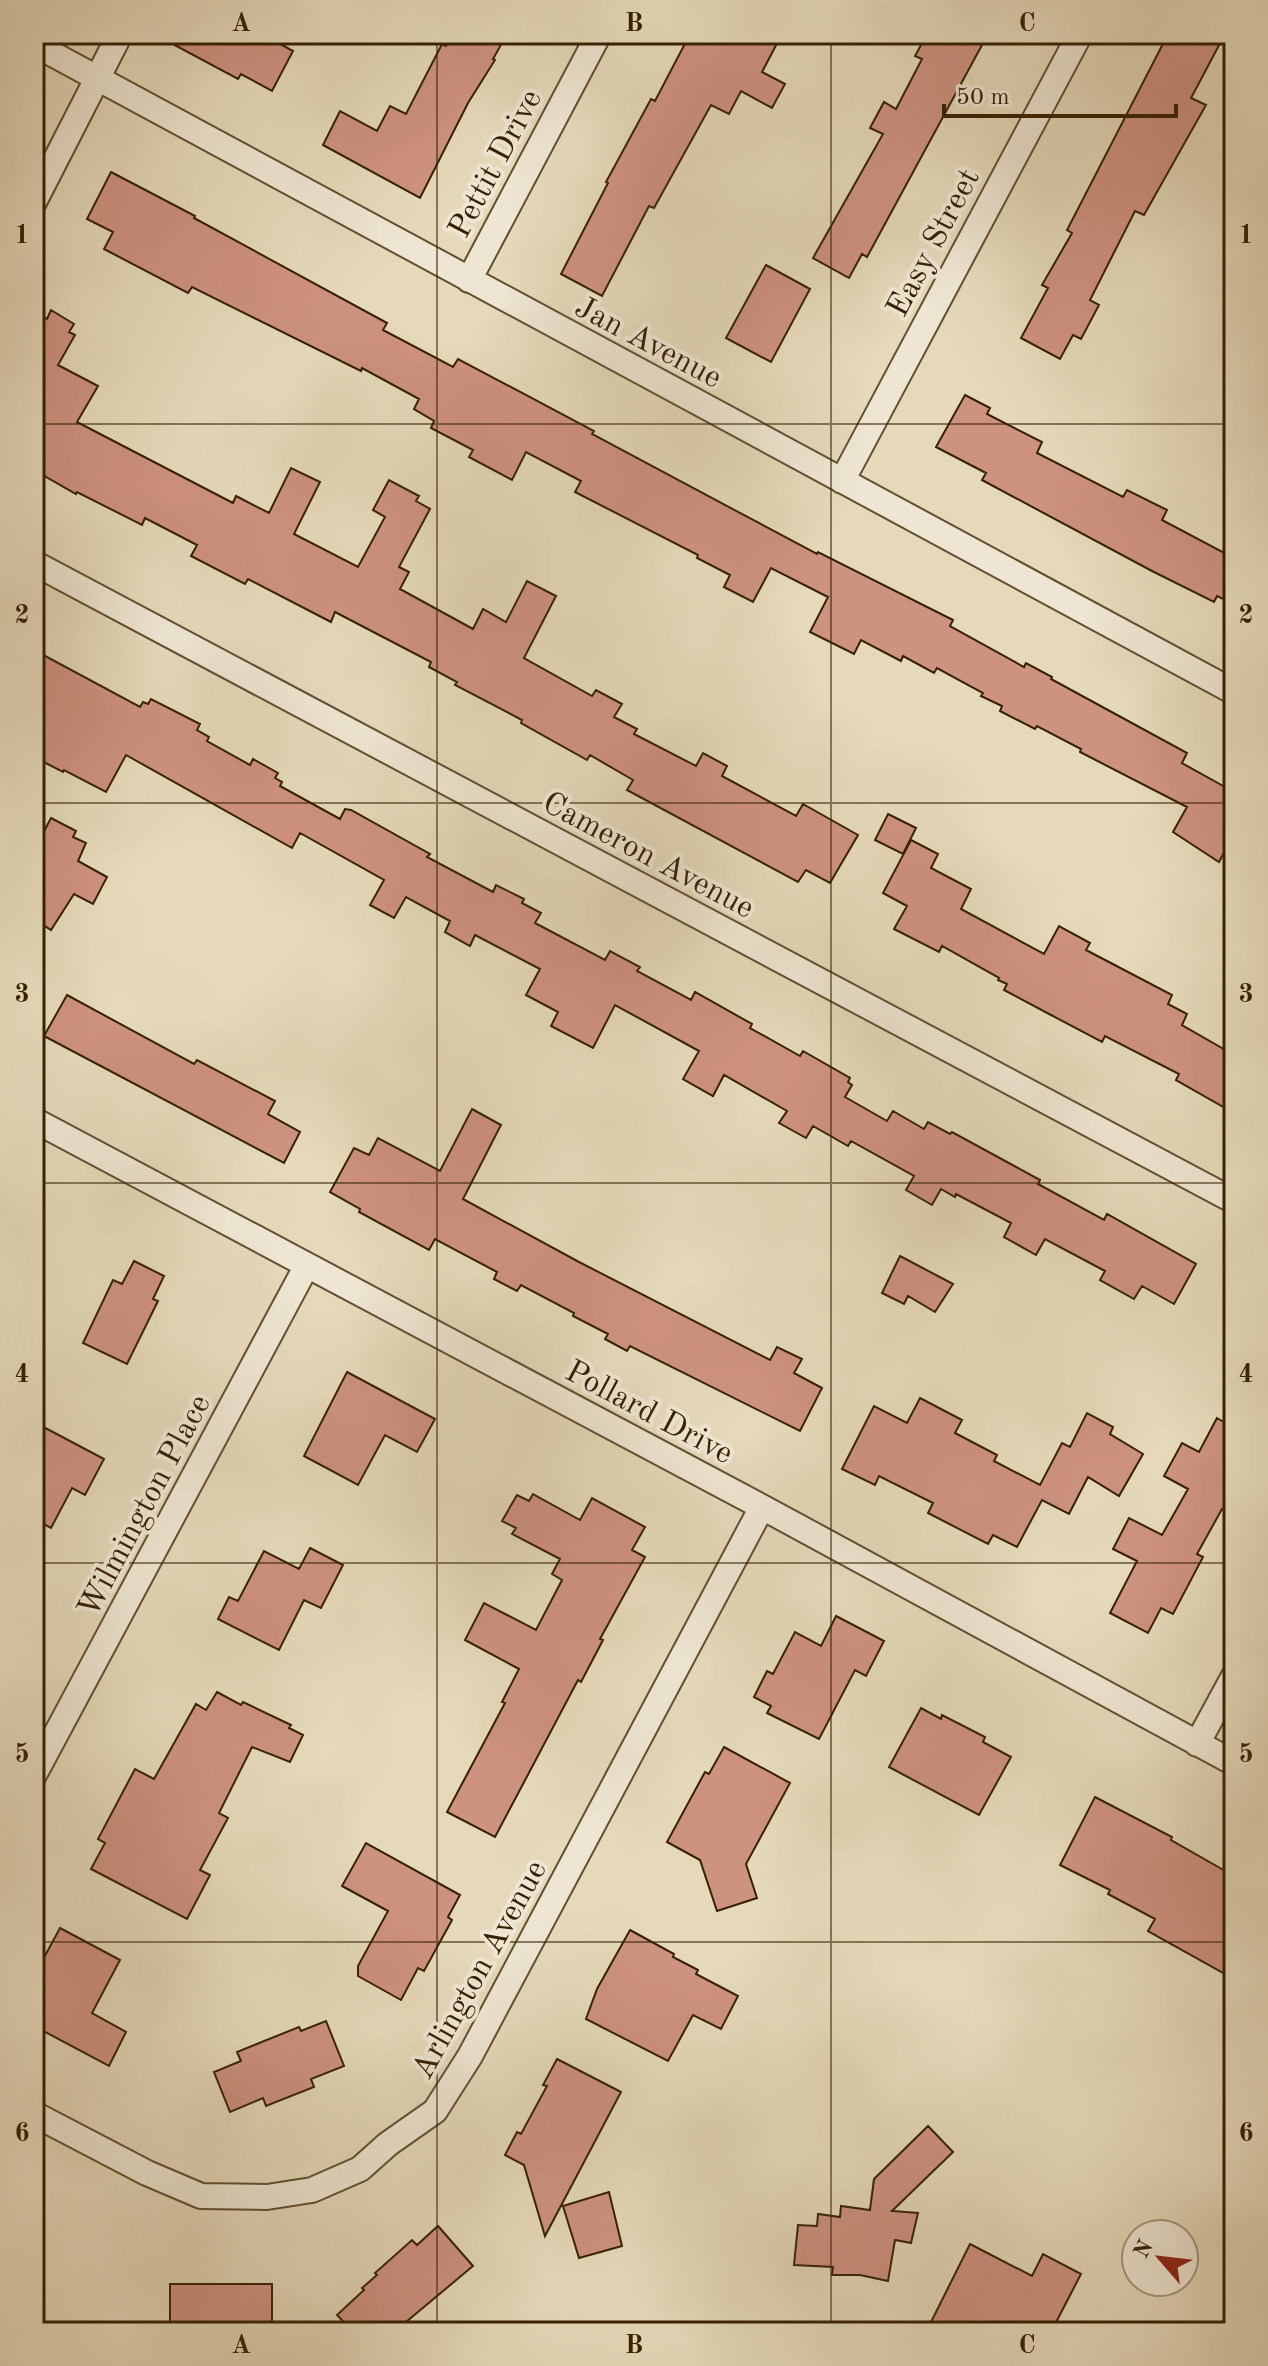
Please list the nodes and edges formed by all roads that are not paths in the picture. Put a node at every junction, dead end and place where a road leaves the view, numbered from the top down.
1 (120, 34) edge
2 (599, 34) edge
3 (1080, 34) edge
4 (34, 44) edge
5 (96, 79) junction
6 (34, 202) edge
7 (469, 280) junction
8 (842, 481) junction
9 (34, 563) edge
10 (1234, 692) edge
11 (34, 1120) edge
12 (1234, 1201) edge
13 (307, 1265) junction
14 (762, 1507) junction
15 (1234, 1676) edge
16 (1197, 1744) junction
17 (1234, 1763) edge
18 (34, 1775) edge
19 (34, 2114) edge

1 - 5 street
2 - 7 street, Pettit Drive
3 - 8 street, Easy Street
4 - 5 street, Jan Avenue
5 - 6 street
5 - 7 street, Jan Avenue
7 - 8 street, Jan Avenue
8 - 10 street, Jan Avenue
9 - 12 street, Cameron Avenue
11 - 13 street, Pollard Drive
13 - 14 street, Pollard Drive
13 - 18 street, Wilmington Place
14 - 16 street, Pollard Drive
14 - 19 street, Arlington Avenue
15 - 16 street
16 - 17 street, Pollard Drive

